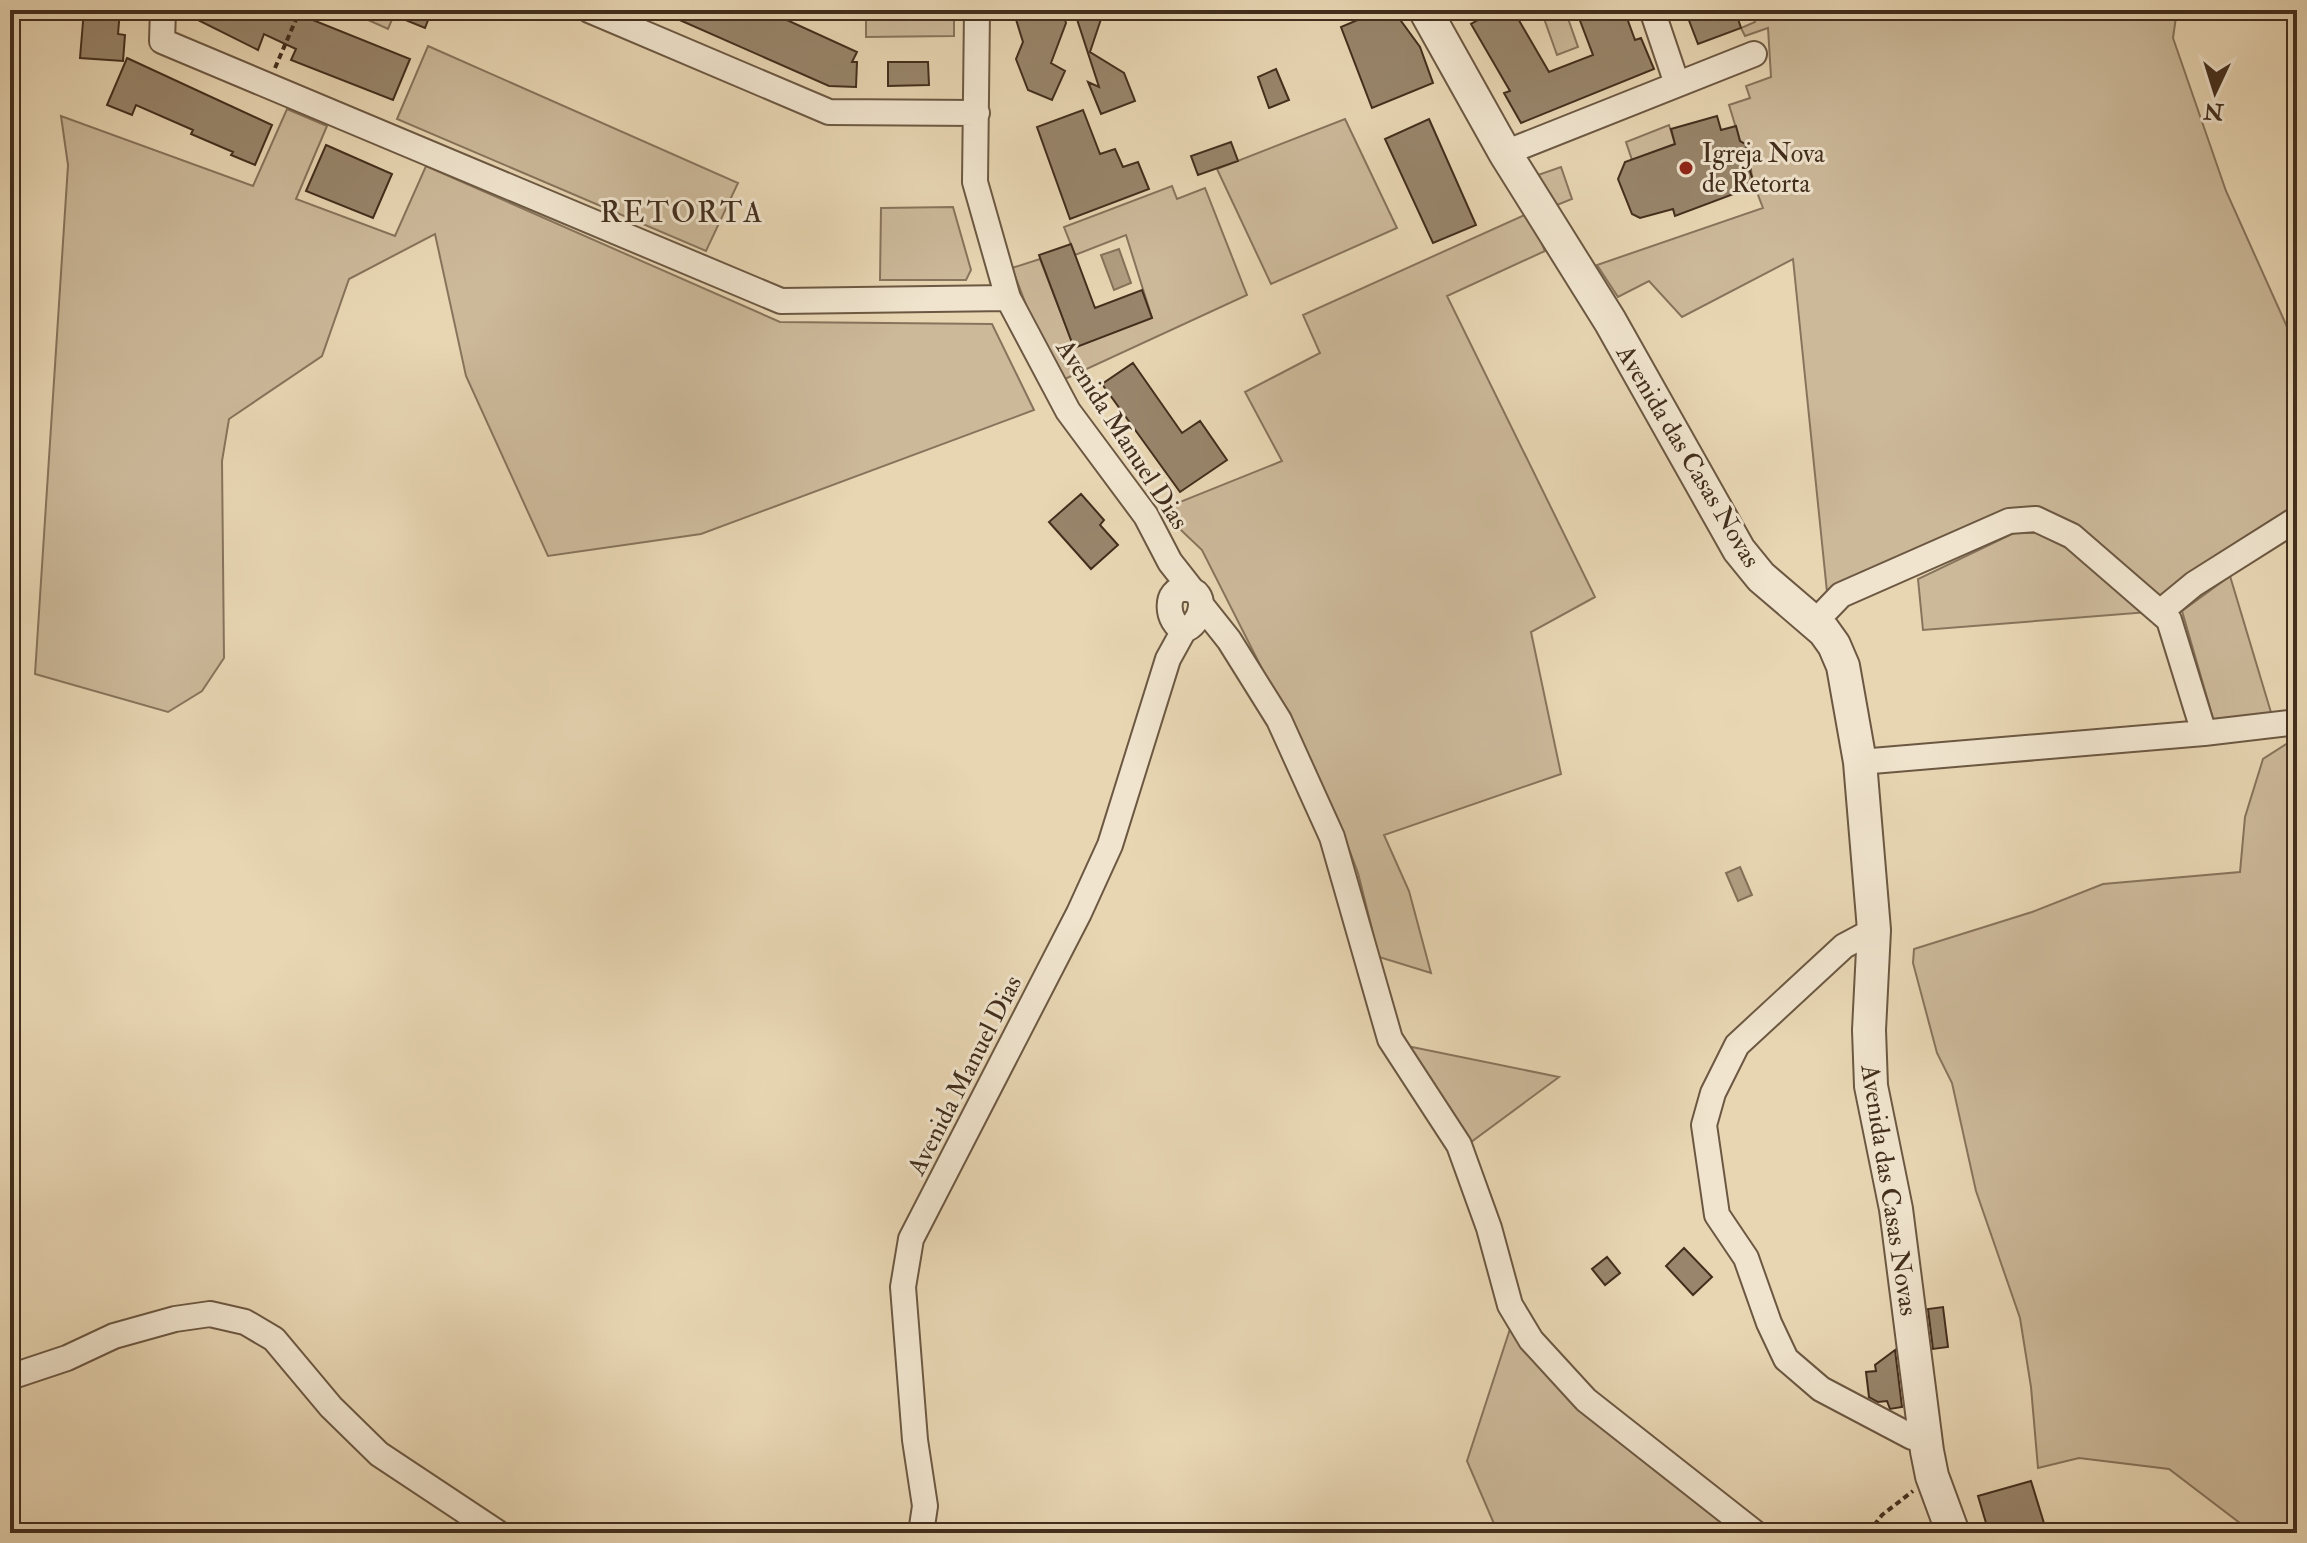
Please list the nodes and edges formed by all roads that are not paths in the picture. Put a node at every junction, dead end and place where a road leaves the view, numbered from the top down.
1 (163, 10) edge
2 (589, 10) edge
3 (977, 10) edge
4 (1652, 10) edge
5 (1434, 14) edge
6 (1754, 54) dead end
7 (1677, 84) junction
8 (977, 113) junction
9 (1505, 153) junction
10 (1008, 298) junction
11 (2297, 519) edge
12 (1185, 611) junction
13 (2160, 612) junction
14 (1815, 622) junction
15 (2297, 722) edge
16 (2204, 733) junction
17 (1860, 762) junction
18 (1874, 930) junction
19 (10, 1377) edge
20 (1925, 1438) junction
21 (498, 1533) edge
22 (921, 1533) edge
23 (1755, 1533) edge
24 (1953, 1533) edge

1 - 10 street
2 - 8 street
3 - 8 street, Avenida Manuel Dias
4 - 7 street
5 - 9 street, Avenida das Casas Novas
6 - 7 street
7 - 9 street
8 - 10 street, Avenida Manuel Dias
9 - 14 street, Avenida das Casas Novas
10 - 12 street, Avenida Manuel Dias
11 - 13 street
12 - 22 street, Avenida Manuel Dias
12 - 23 street
13 - 14 street
13 - 16 street
14 - 17 street, Avenida das Casas Novas
15 - 16 street
16 - 17 street
17 - 18 street, Avenida das Casas Novas
18 - 20 street, Avenida das Casas Novas
18 - 20 street
19 - 21 street
20 - 24 street, Avenida das Casas Novas

